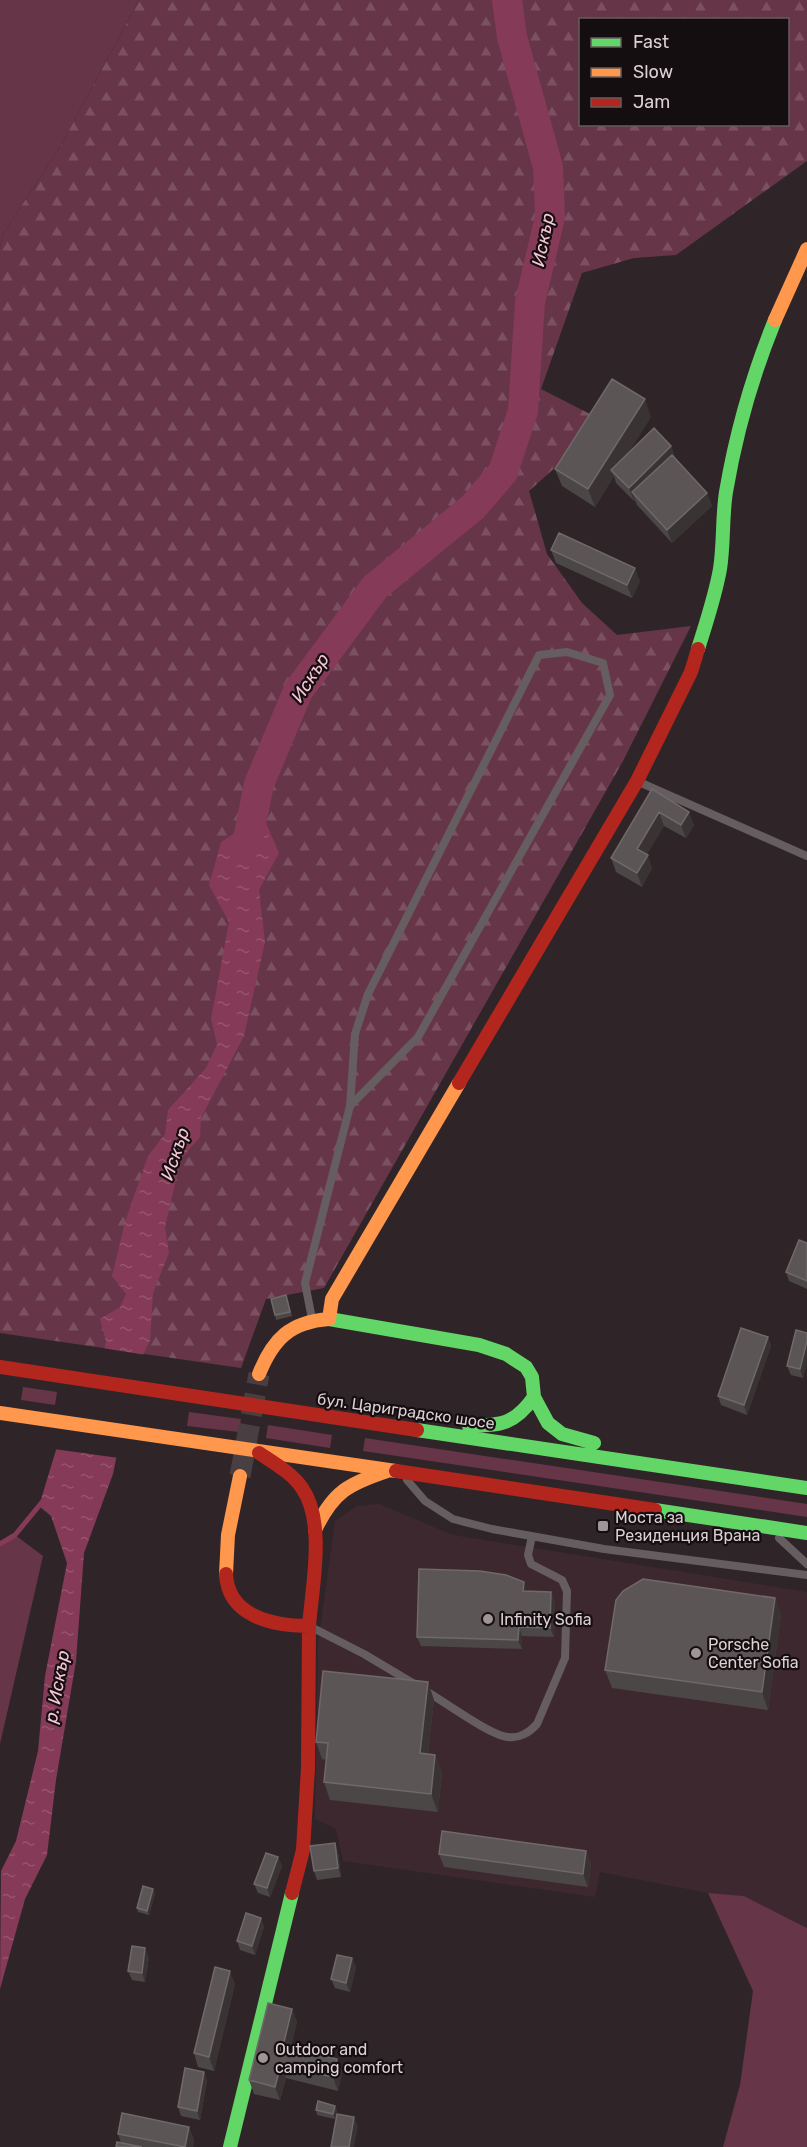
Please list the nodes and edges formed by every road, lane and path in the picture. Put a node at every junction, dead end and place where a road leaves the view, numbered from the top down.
1 (807, 249) edge
2 (637, 781) junction
3 (807, 856) edge
4 (350, 1106) junction
5 (312, 1319) junction
6 (329, 1319) junction
7 (0, 1367) edge
8 (259, 1374) tunnel mouth
9 (534, 1397) junction
10 (0, 1413) edge
11 (411, 1428) junction
12 (256, 1450) junction
13 (678, 1468) junction
14 (395, 1471) junction
15 (240, 1476) tunnel mouth
16 (807, 1488) edge
17 (767, 1527) junction
18 (315, 1530) junction
19 (807, 1533) edge
20 (532, 1536) junction
21 (807, 1564) edge
22 (807, 1575) edge
23 (309, 1626) junction
24 (230, 2147) edge

1 - 2 main road
2 - 3 lane
2 - 6 main road
4 - 4 lane
4 - 5 lane
5 - 6 main road
5 - 8 main road
6 - 9 main road
7 - 11 main road, бул. Цариградско шосе
9 - 11 main road
9 - 13 main road
10 - 12 main road
11 - 13 main road, бул. Цариградско шосе
12 - 14 main road
12 - 18 main road
13 - 16 main road, бул. Цариградско шосе
14 - 17 main road
14 - 18 main road
14 - 20 lane
15 - 23 main road
17 - 19 main road
17 - 21 lane
18 - 23 main road
20 - 22 lane
20 - 23 lane
23 - 24 main road

